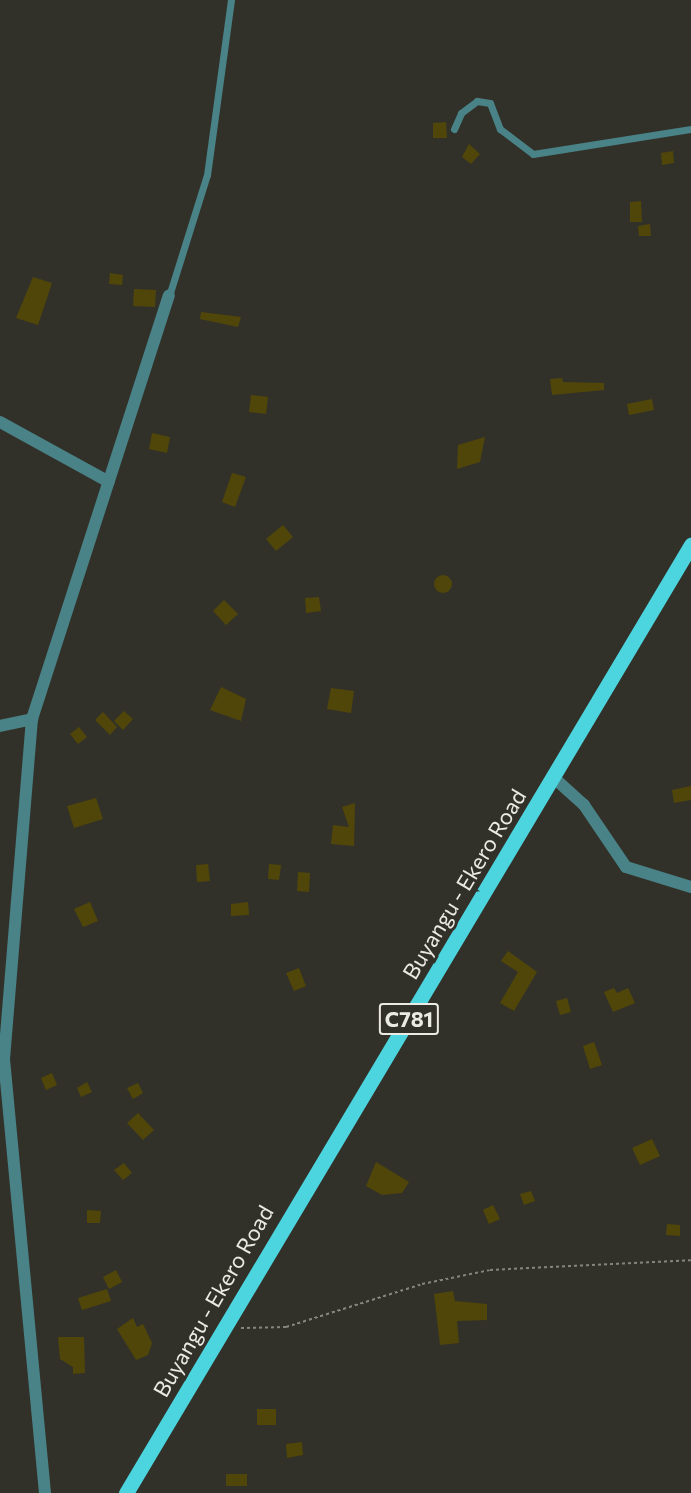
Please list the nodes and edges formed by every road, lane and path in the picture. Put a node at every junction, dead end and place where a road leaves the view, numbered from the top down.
1 (231, 0) edge
2 (454, 129) dead end
3 (691, 129) edge
4 (169, 296) joint
5 (0, 422) edge
6 (109, 482) junction
7 (691, 544) edge
8 (32, 719) junction
9 (0, 726) edge
10 (553, 777) junction
11 (691, 887) edge
12 (3, 1103) edge
13 (691, 1260) edge
14 (224, 1325) junction
15 (45, 1493) edge
16 (126, 1493) edge

1 - 4 lane
2 - 3 lane
4 - 6 street
5 - 6 street
6 - 8 street
7 - 10 main road, Buyangu - Ekero Road / C781
8 - 9 street
8 - 12 street
10 - 11 street
10 - 14 main road, Buyangu - Ekero Road / C781
12 - 15 street
13 - 14 path
14 - 16 main road, Buyangu - Ekero Road / C781

